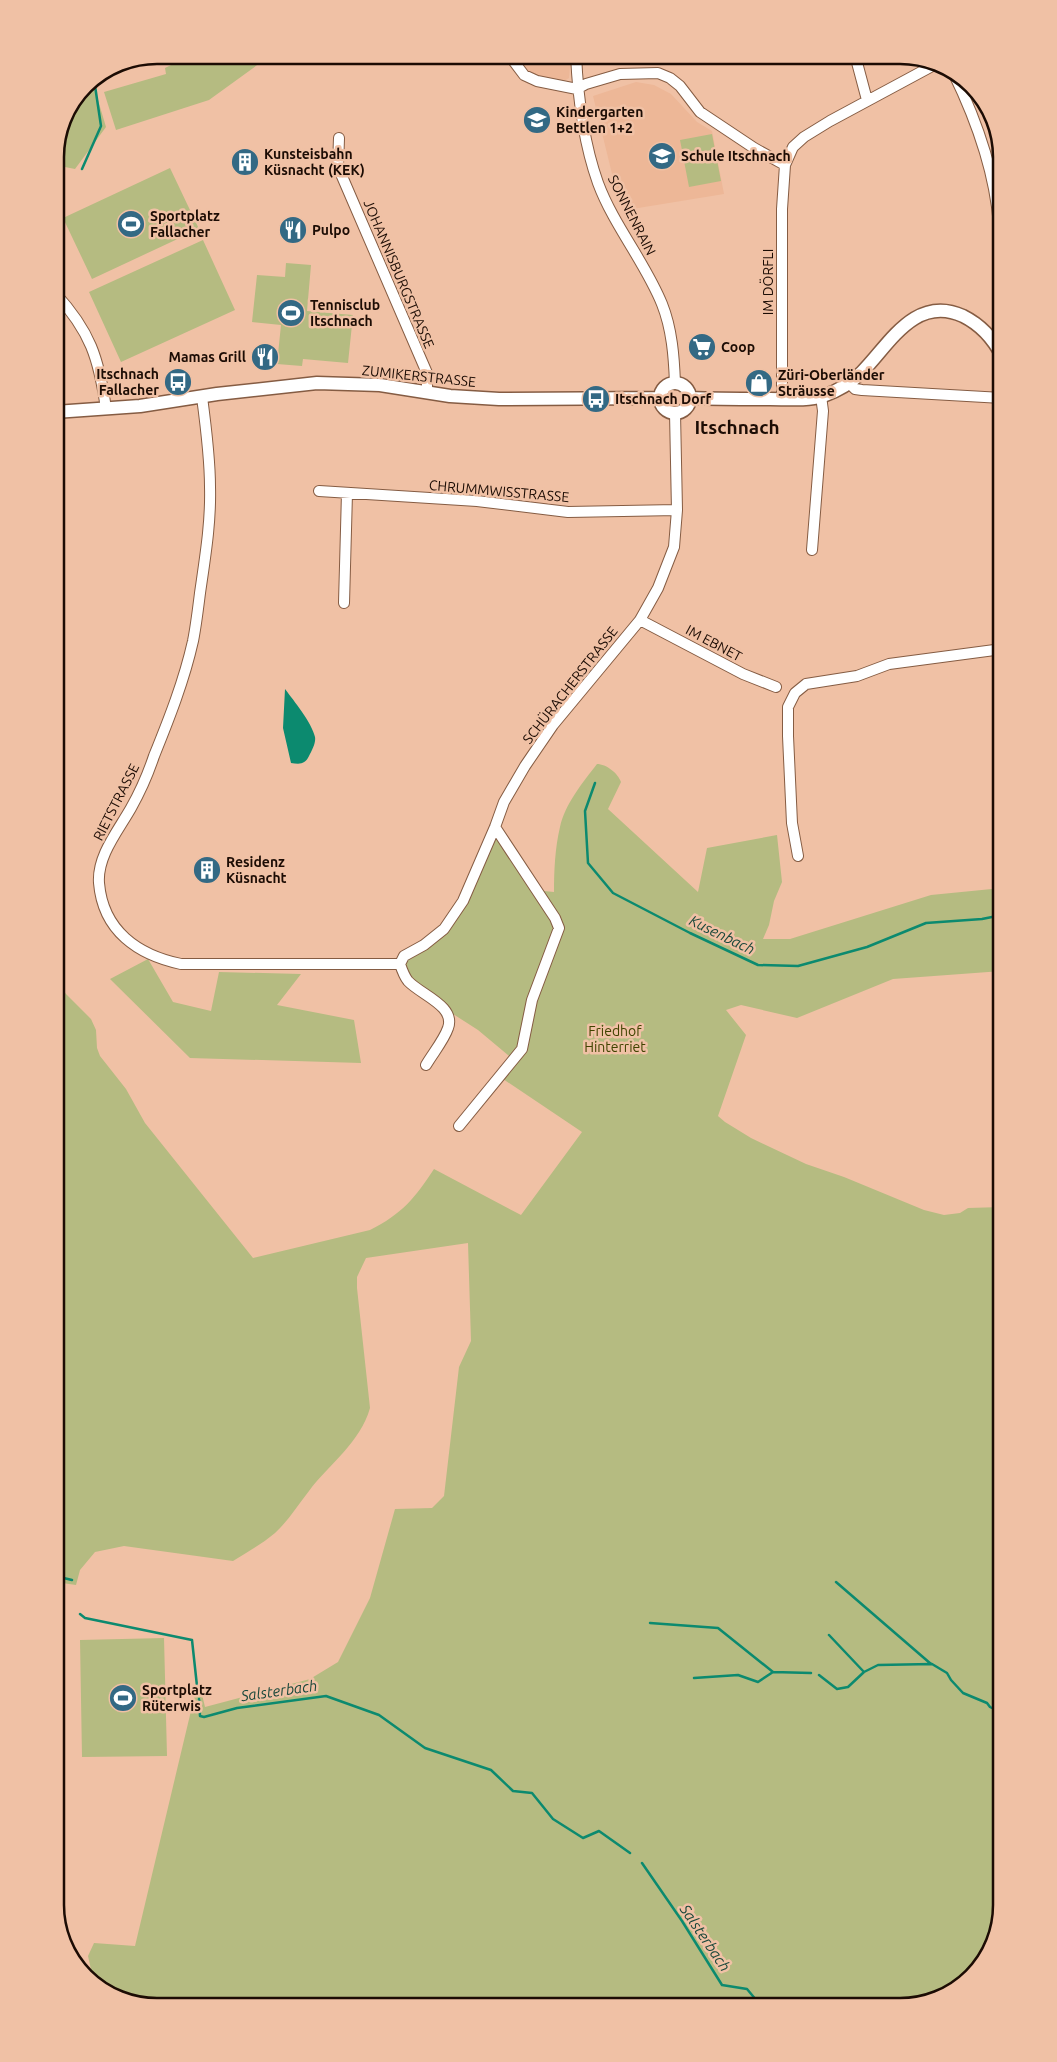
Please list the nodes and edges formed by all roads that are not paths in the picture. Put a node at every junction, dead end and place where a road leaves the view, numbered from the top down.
1 (516, 64) edge
2 (576, 64) edge
3 (858, 64) edge
4 (928, 68) edge
5 (958, 84) edge
6 (577, 89) junction
7 (867, 100) junction
8 (339, 138) dead end
9 (785, 165) junction
10 (993, 189) edge
11 (64, 303) edge
12 (993, 343) edge
13 (675, 383) junction
14 (849, 383) junction
15 (426, 392) junction
16 (821, 396) junction
17 (202, 397) junction
18 (993, 397) edge
19 (660, 398) junction
20 (690, 398) junction
21 (782, 399) junction
22 (106, 409) junction
23 (64, 411) edge
24 (676, 413) junction
25 (319, 491) dead end
26 (347, 493) junction
27 (677, 510) junction
28 (812, 550) dead end
29 (344, 603) dead end
30 (640, 620) junction
31 (993, 650) edge
32 (776, 687) dead end
33 (495, 827) junction
34 (798, 856) dead end
35 (400, 964) junction
36 (426, 1065) dead end
37 (459, 1126) dead end

1 - 6 street
2 - 6 street, SONNENRAIN
3 - 7 street
4 - 7 street
5 - 10 street
6 - 9 street
6 - 13 street, SONNENRAIN
7 - 9 street
8 - 15 street, JOHANNISBURGSTRASSE
9 - 21 street, IM DÖRFLI
11 - 22 street
12 - 14 main road
13 - 19 main road
13 - 20 main road
14 - 16 main road
14 - 18 street
15 - 17 main road, ZUMIKERSTRASSE
15 - 19 main road, ZUMIKERSTRASSE
16 - 21 main road
16 - 28 street
17 - 22 main road, ZUMIKERSTRASSE
17 - 35 street, RIETSTRASSE
19 - 24 main road
20 - 21 main road
20 - 24 main road
22 - 23 main road, ZUMIKERSTRASSE
24 - 27 street, SCHÜRACHERSTRASSE
25 - 26 street, CHRUMMWISSTRASSE
26 - 27 street, CHRUMMWISSTRASSE
26 - 29 street
27 - 30 street, SCHÜRACHERSTRASSE
30 - 32 street, IM EBNET
30 - 33 street, SCHÜRACHERSTRASSE
31 - 34 street
33 - 35 street, SCHÜRACHERSTRASSE
33 - 37 street
35 - 36 street

